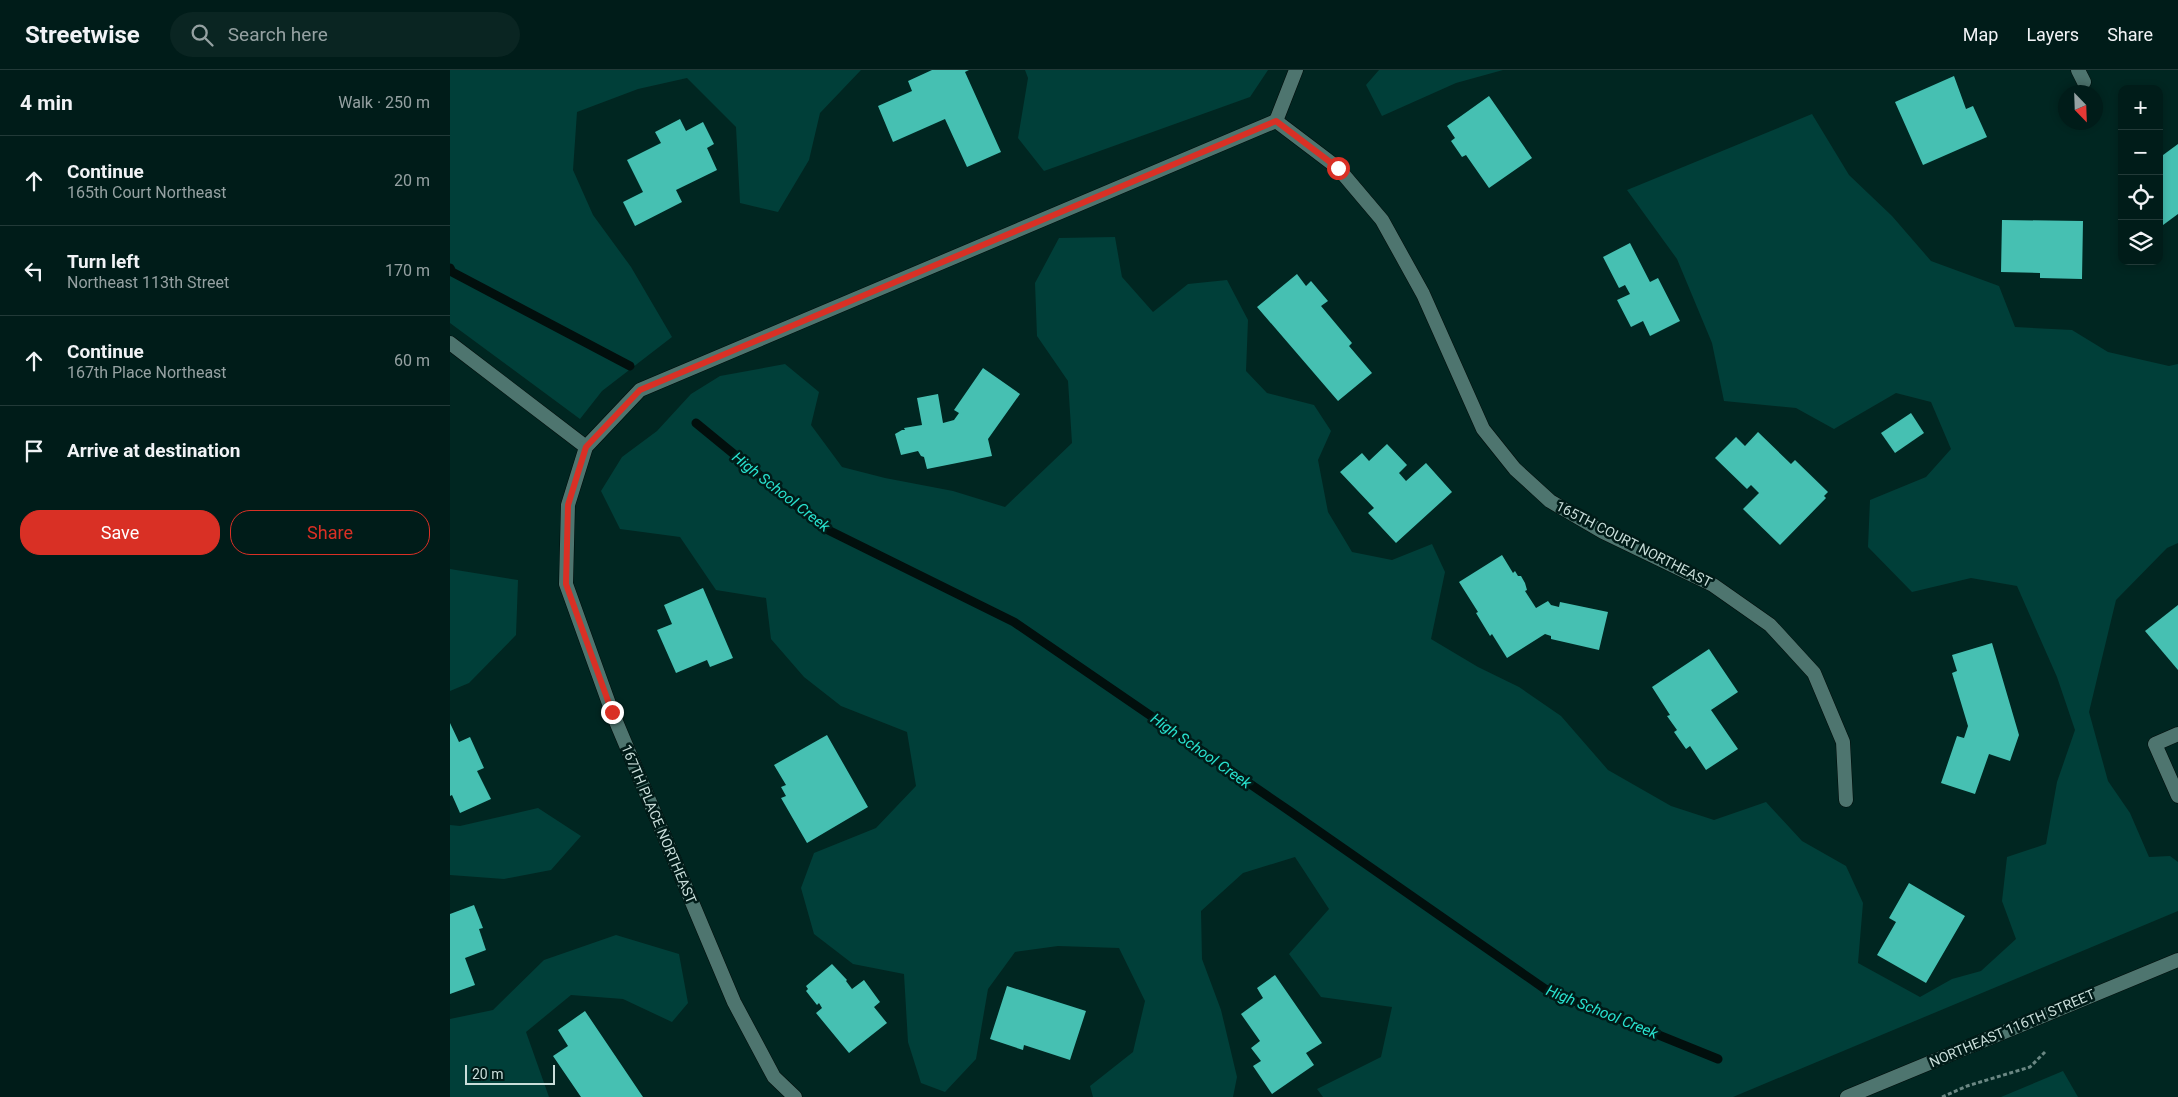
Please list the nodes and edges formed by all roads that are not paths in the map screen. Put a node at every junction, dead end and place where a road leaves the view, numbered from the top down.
1 (1296, 70) edge
2 (1276, 121) junction
3 (450, 343) edge
4 (586, 447) junction
5 (2178, 734) edge
6 (2178, 796) edge
7 (1846, 800) dead end
8 (2178, 960) edge
9 (794, 1097) edge
10 (1847, 1097) edge

1 - 2 street
2 - 4 street
2 - 7 street, 165TH COURT NORTHEAST
3 - 4 street
4 - 9 street, 167TH PLACE NORTHEAST
5 - 6 street
8 - 10 street, NORTHEAST 116TH STREET

